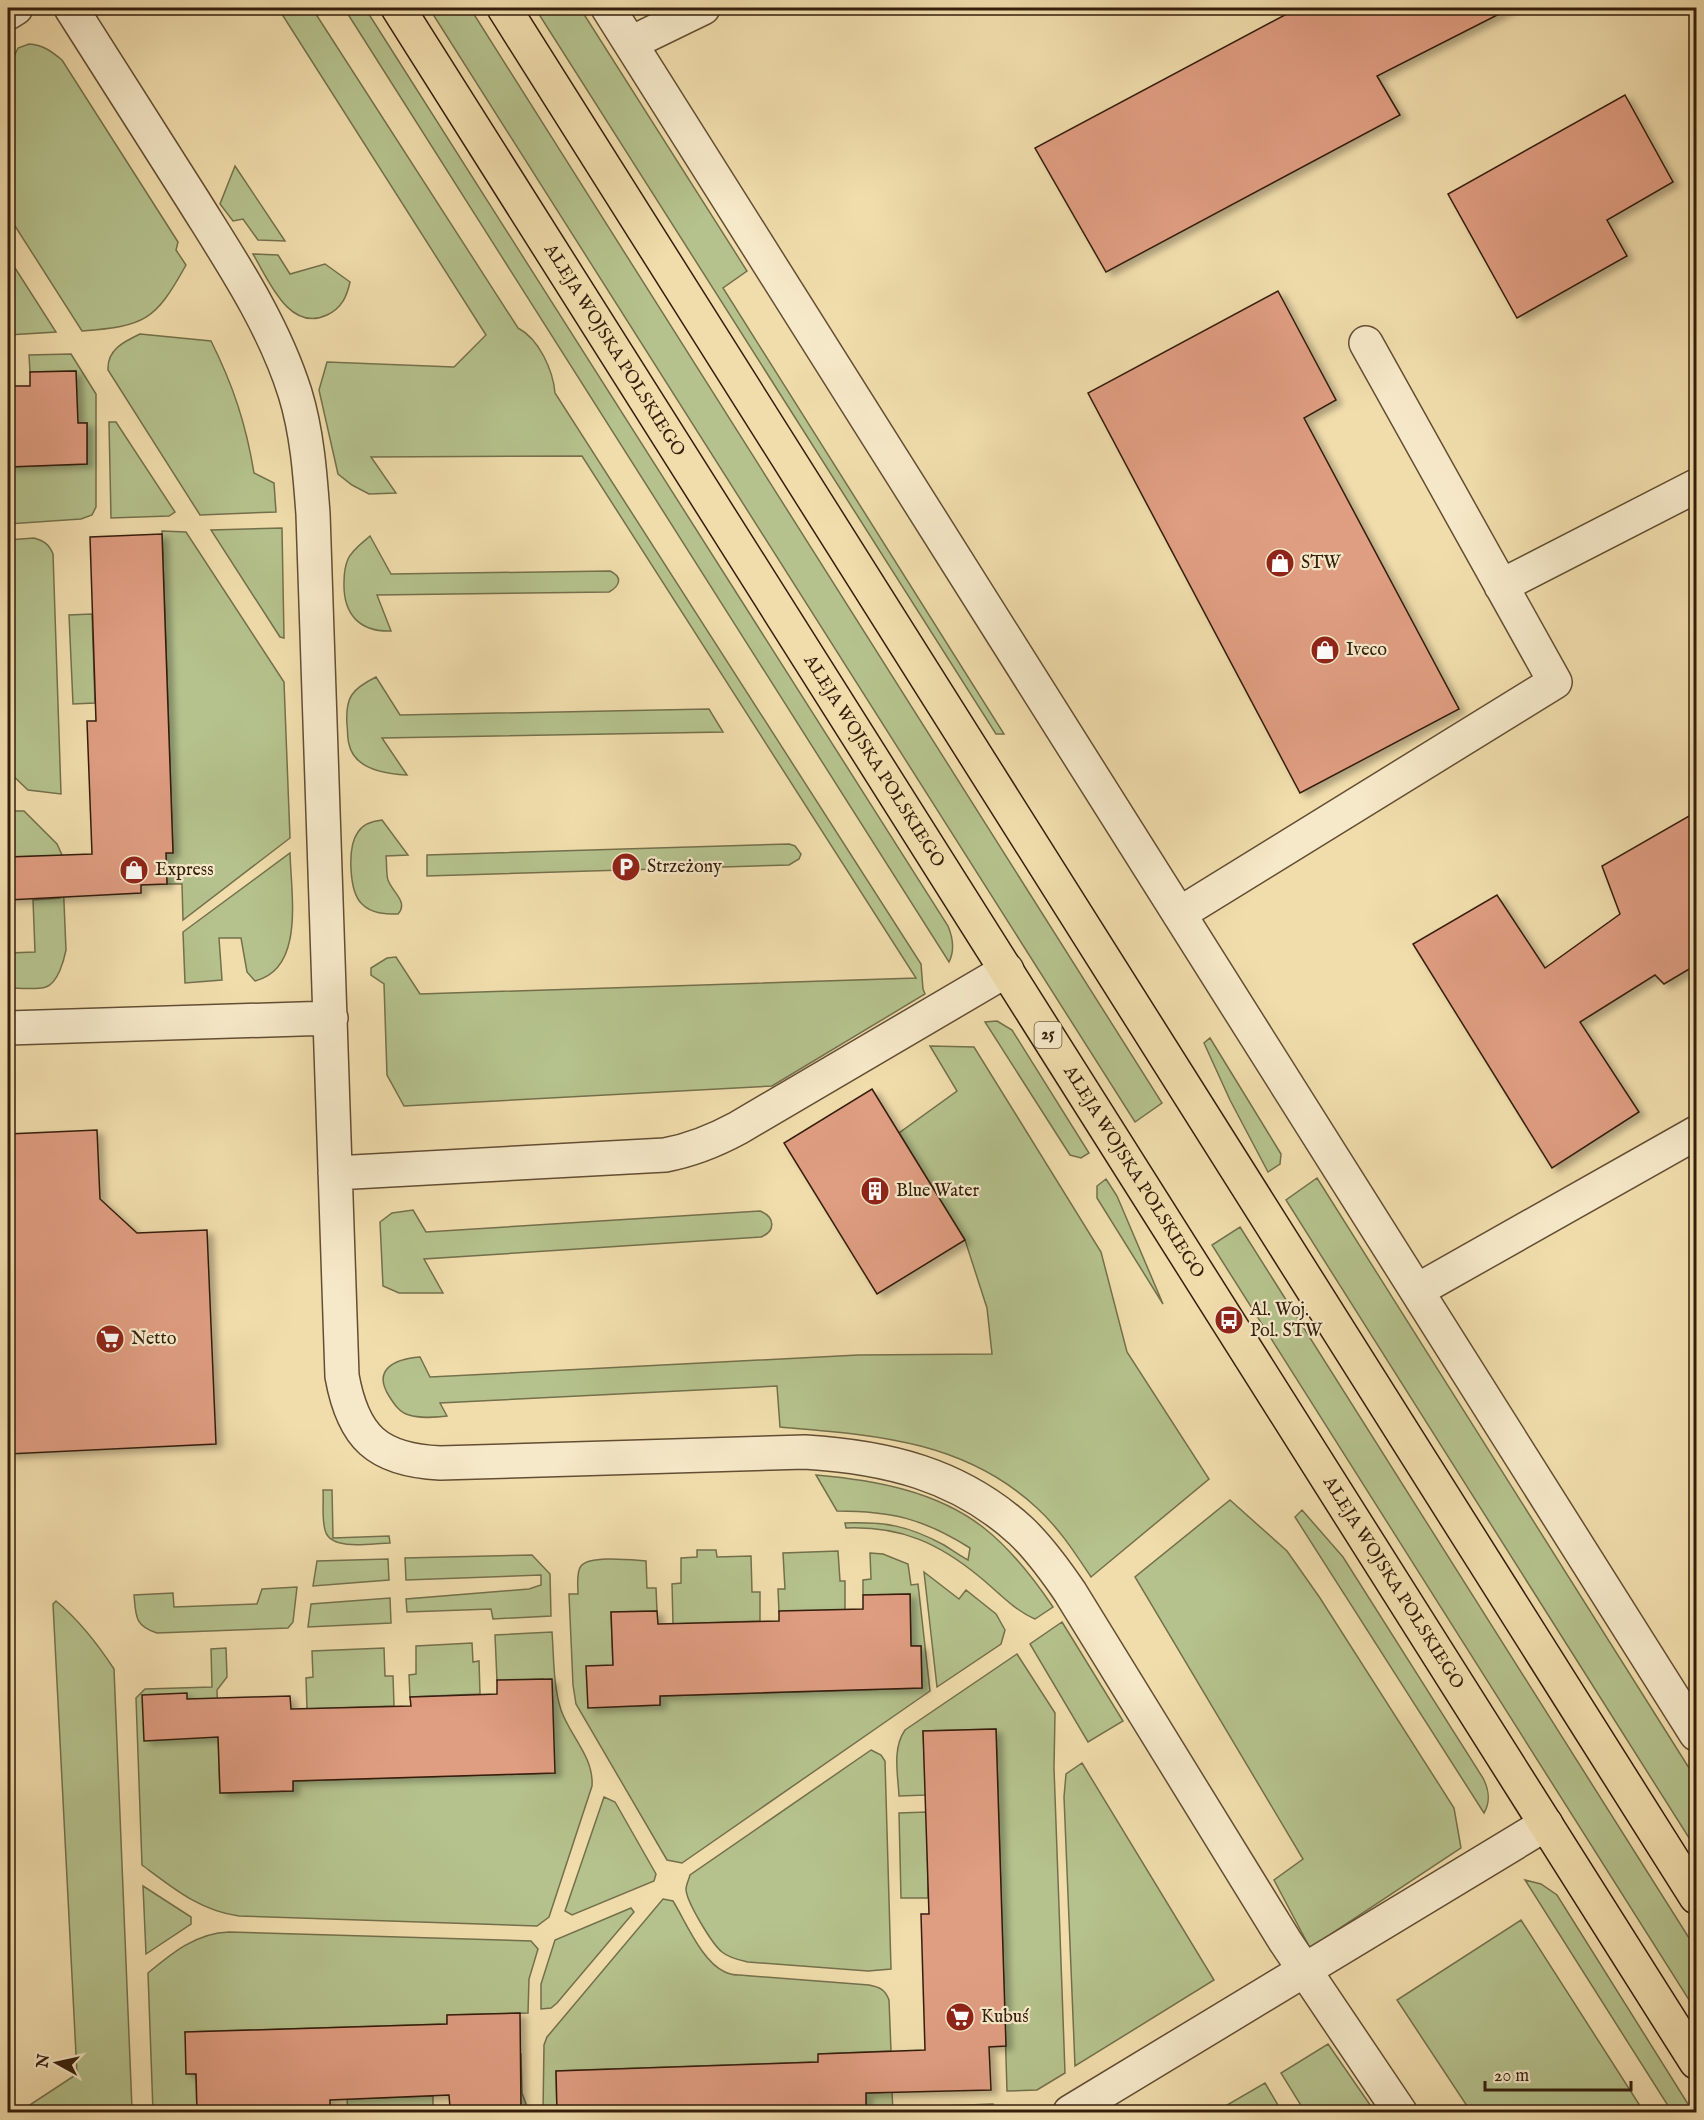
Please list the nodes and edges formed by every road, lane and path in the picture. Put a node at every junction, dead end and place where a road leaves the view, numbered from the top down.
1 (16, 8) edge
2 (70, 8) edge
3 (398, 8) edge
4 (504, 8) edge
5 (608, 8) edge
6 (703, 8) edge
7 (8, 14) edge
8 (630, 43) junction
9 (1366, 343) dead end
10 (1696, 486) edge
11 (1501, 586) junction
12 (1179, 914) junction
13 (1007, 970) junction
14 (331, 1018) junction
15 (8, 1028) edge
16 (1696, 1133) edge
17 (335, 1173) junction
18 (1418, 1290) junction
19 (1696, 1734) edge
20 (1546, 1824) junction
21 (1696, 1897) edge
22 (1304, 1970) junction
23 (1696, 2062) edge
24 (1070, 2112) edge
25 (1400, 2112) edge

1 - 7 street
2 - 14 street
3 - 13 main road, ALEJA WOJSKA POLSKIEGO / 25
4 - 21 main road
5 - 8 street
6 - 8 street
8 - 12 street
9 - 11 street
10 - 11 street
11 - 12 street
12 - 18 street
13 - 17 street
13 - 20 main road, ALEJA WOJSKA POLSKIEGO / 25
14 - 15 street
14 - 17 street
16 - 18 street
17 - 22 street
18 - 19 street
20 - 22 street
20 - 23 main road, ALEJA WOJSKA POLSKIEGO / 25
22 - 24 street
22 - 25 street

